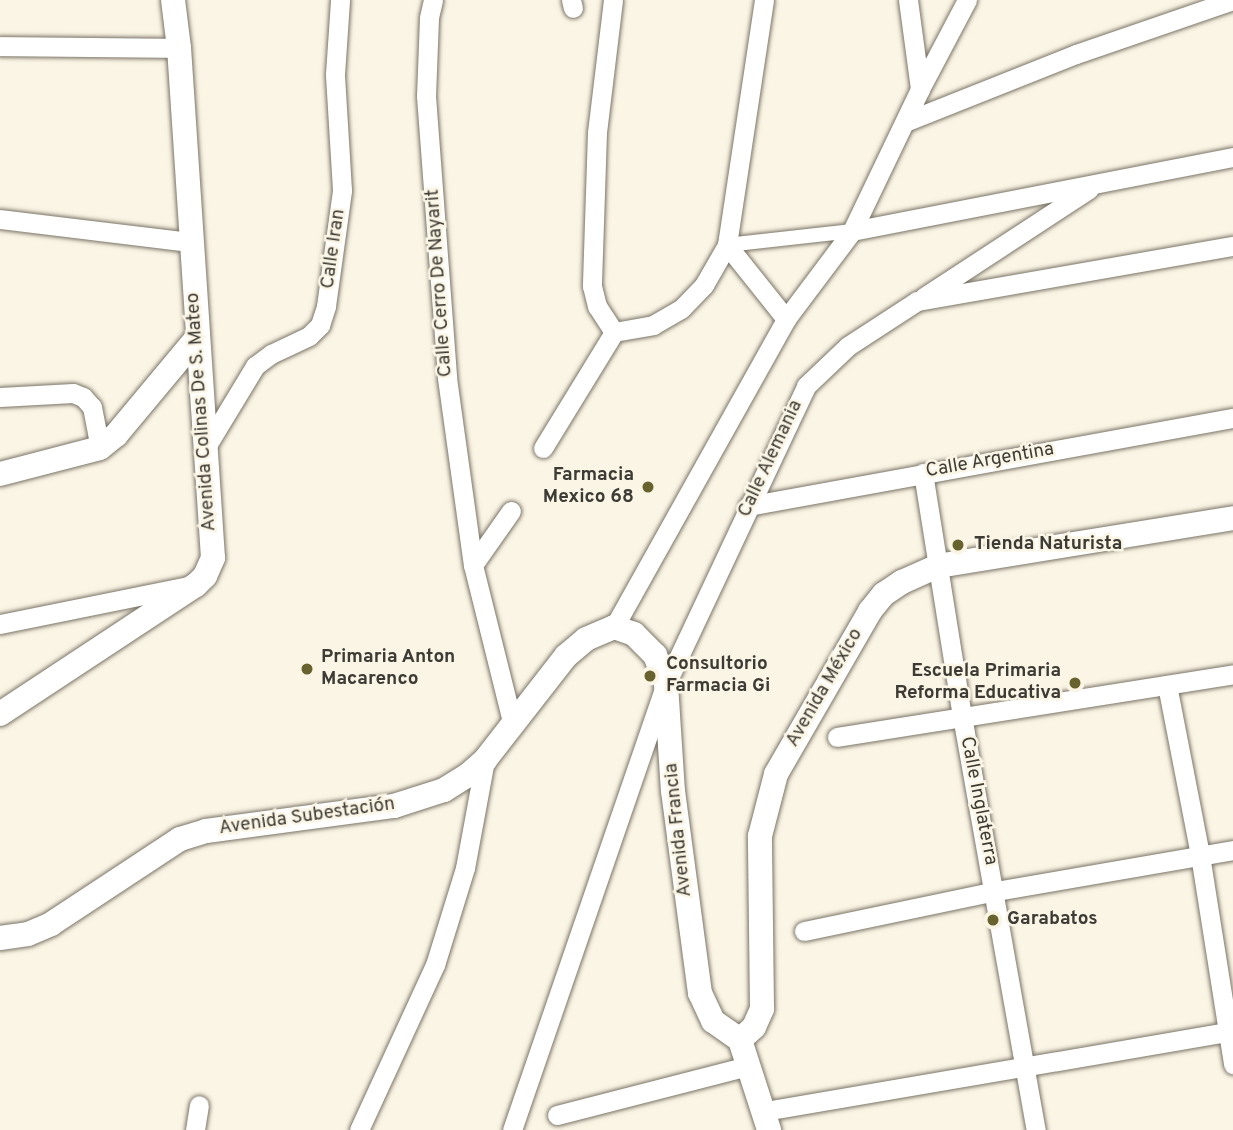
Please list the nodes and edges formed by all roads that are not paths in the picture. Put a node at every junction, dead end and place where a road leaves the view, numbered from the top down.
1 (173, 0) edge
2 (340, 0) edge
3 (433, 0) edge
4 (613, 0) edge
5 (764, 0) edge
6 (908, 0) edge
7 (967, 0) edge
8 (1233, 0) edge
9 (0, 46) edge
10 (179, 48) junction
11 (920, 89) junction
12 (905, 122) junction
13 (1233, 157) edge
14 (1098, 183) junction
15 (0, 219) edge
16 (852, 231) junction
17 (191, 242) junction
18 (727, 245) junction
19 (1233, 246) edge
20 (917, 301) junction
21 (786, 319) junction
22 (614, 332) junction
23 (196, 339) junction
24 (0, 397) edge
25 (1233, 418) edge
26 (206, 447) junction
27 (100, 448) junction
28 (544, 448) dead end
29 (923, 472) junction
30 (0, 474) edge
31 (748, 506) junction
32 (511, 511) dead end
33 (1233, 518) edge
34 (473, 565) junction
35 (938, 566) junction
36 (196, 585) junction
37 (0, 624) edge
38 (614, 627) junction
39 (1233, 674) edge
40 (666, 684) junction
41 (1167, 685) junction
42 (0, 714) edge
43 (962, 716) junction
44 (513, 725) junction
45 (837, 737) dead end
46 (485, 760) junction
47 (1233, 850) edge
48 (1200, 855) junction
49 (996, 891) junction
50 (804, 931) dead end
51 (0, 938) edge
52 (1231, 1032) edge
53 (740, 1040) junction
54 (1233, 1064) edge
55 (748, 1066) junction
56 (1025, 1066) junction
57 (199, 1105) dead end
58 (557, 1115) dead end
59 (767, 1121) edge
60 (195, 1130) edge
61 (359, 1130) edge
62 (512, 1130) edge
63 (1037, 1130) edge

1 - 10 street, Avenida Colinas De S. Mateo
2 - 26 street, Calle Iran
3 - 34 street, Calle Cerro De Nayarit
4 - 22 street
5 - 18 street
6 - 11 street
7 - 11 street
8 - 12 street
9 - 10 street
10 - 17 street, Avenida Colinas De S. Mateo
11 - 12 street
12 - 16 street
13 - 14 street
14 - 16 street
14 - 20 street
15 - 17 street
16 - 18 street
16 - 21 street
17 - 23 street, Avenida Colinas De S. Mateo
18 - 21 street
18 - 22 street
19 - 20 street, Calle Alemania
20 - 31 street, Calle Alemania
21 - 38 street
22 - 28 street
23 - 26 street, Avenida Colinas De S. Mateo
23 - 27 street
24 - 27 street
25 - 29 street, Calle Argentina
26 - 36 street, Avenida Colinas De S. Mateo
27 - 30 street
29 - 31 street, Calle Argentina
29 - 35 street, Calle Inglaterra
31 - 40 street, Calle Alemania
32 - 34 street
33 - 35 street, Avenida México
34 - 44 street, Calle Cerro De Nayarit
35 - 43 street, Calle Inglaterra
35 - 53 street, Avenida México
36 - 37 street
36 - 42 street, Avenida Colinas De S. Mateo
38 - 40 street, Avenida Francia
38 - 44 street, Avenida Subestación
39 - 41 street
40 - 53 street, Avenida Francia
40 - 62 street, Calle Alemania
41 - 43 street
41 - 48 street
43 - 45 street
43 - 49 street, Calle Inglaterra
44 - 46 street, Avenida Subestación
46 - 51 street, Avenida Subestación
46 - 61 street
47 - 48 street
48 - 49 street
48 - 52 street
49 - 50 street
49 - 56 street, Calle Inglaterra
52 - 54 street
52 - 56 street
53 - 55 street
55 - 58 street
55 - 59 street
56 - 59 street
56 - 63 street, Calle Inglaterra
57 - 60 street

